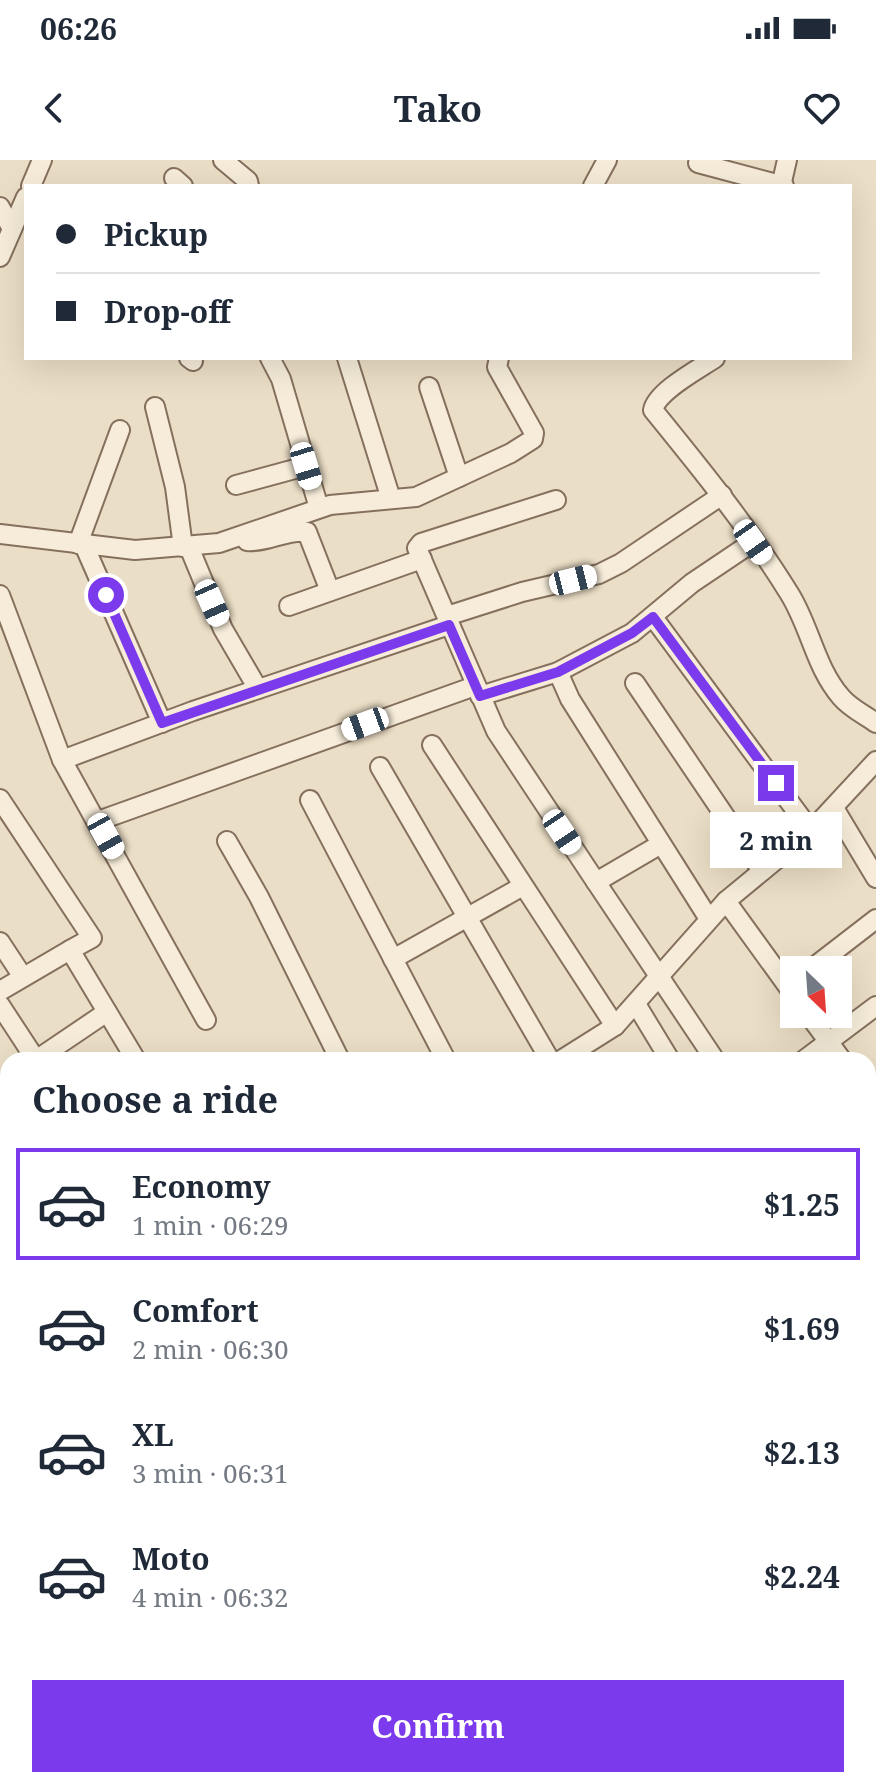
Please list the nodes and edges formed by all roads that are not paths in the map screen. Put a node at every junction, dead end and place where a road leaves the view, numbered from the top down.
1 (42, 160) edge
2 (223, 160) edge
3 (607, 160) edge
4 (787, 160) edge
5 (698, 163) dead end
6 (32, 184) edge
7 (249, 184) edge
8 (594, 184) edge
9 (775, 184) edge
10 (782, 184) edge
11 (24, 204) edge
12 (0, 207) edge
13 (18, 226) edge
14 (0, 257) edge
15 (271, 360) edge
16 (348, 360) edge
17 (712, 360) edge
18 (496, 361) edge
19 (429, 387) dead end
20 (155, 407) dead end
21 (120, 430) dead end
22 (306, 466) junction
23 (459, 477) junction
24 (236, 485) dead end
25 (722, 495) junction
26 (391, 499) junction
27 (556, 500) dead end
28 (319, 508) junction
29 (0, 534) edge
30 (234, 538) junction
31 (753, 542) junction
32 (81, 544) junction
33 (186, 547) junction
34 (422, 559) junction
35 (330, 591) junction
36 (0, 595) edge
37 (289, 606) dead end
38 (653, 617) junction
39 (448, 620) junction
40 (558, 672) junction
41 (635, 683) dead end
42 (258, 689) junction
43 (478, 691) junction
44 (162, 723) junction
45 (876, 723) edge
46 (432, 745) dead end
47 (62, 760) junction
48 (876, 761) edge
49 (380, 767) dead end
50 (0, 799) edge
51 (310, 800) dead end
52 (834, 808) junction
53 (98, 821) junction
54 (811, 831) junction
55 (227, 841) dead end
56 (661, 844) junction
57 (762, 871) junction
58 (876, 878) edge
59 (596, 882) junction
60 (523, 886) junction
61 (726, 901) junction
62 (467, 917) junction
63 (709, 919) junction
64 (876, 919) edge
65 (0, 942) edge
66 (70, 950) junction
67 (828, 956) edge
68 (393, 959) junction
69 (780, 972) edge
70 (23, 977) junction
71 (659, 978) junction
72 (0, 991) edge
73 (636, 1004) junction
74 (0, 1005) edge
75 (876, 1006) edge
76 (107, 1012) junction
77 (206, 1020) dead end
78 (615, 1026) junction
79 (818, 1028) edge
80 (828, 1041) junction
81 (31, 1052) edge
82 (48, 1052) edge
83 (129, 1052) edge
84 (336, 1052) edge
85 (442, 1052) edge
86 (545, 1052) edge
87 (574, 1052) edge
88 (665, 1052) edge
89 (710, 1052) edge
90 (814, 1052) edge
91 (836, 1052) edge

1 - 6 street
2 - 7 street
3 - 8 street
4 - 10 street
5 - 9 street
11 - 13 street
12 - 13 street
13 - 14 street
15 - 22 street
16 - 26 street
17 - 25 street
18 - 23 street
19 - 23 street
20 - 33 street
21 - 32 street
22 - 24 street
22 - 28 street
23 - 26 street
25 - 31 street
25 - 39 street
26 - 28 street
27 - 34 street
28 - 30 street
29 - 32 street
30 - 33 street
30 - 35 street
31 - 38 street
31 - 45 street
32 - 33 street
32 - 44 street
33 - 42 street
34 - 35 street
34 - 39 street
35 - 37 street
36 - 47 street
38 - 40 street
38 - 54 street
39 - 42 street
39 - 43 street
40 - 43 street
40 - 56 street
41 - 57 street
42 - 44 street
43 - 53 street
43 - 59 street
44 - 47 street
46 - 60 street
47 - 53 street
48 - 52 street
49 - 62 street
50 - 66 street
51 - 68 street
52 - 54 street
52 - 58 street
53 - 77 street
54 - 57 street
55 - 84 street
56 - 59 street
56 - 63 street
57 - 61 street
59 - 71 street
60 - 62 street
60 - 78 street
61 - 63 street
61 - 69 street
62 - 68 street
62 - 86 street
63 - 71 street
64 - 67 street
65 - 70 street
66 - 70 street
66 - 76 street
68 - 85 street
70 - 72 street
71 - 73 street
71 - 89 street
73 - 78 street
73 - 88 street
74 - 81 street
75 - 80 street
76 - 82 street
76 - 83 street
78 - 87 street
79 - 80 street
80 - 90 street
80 - 91 street

